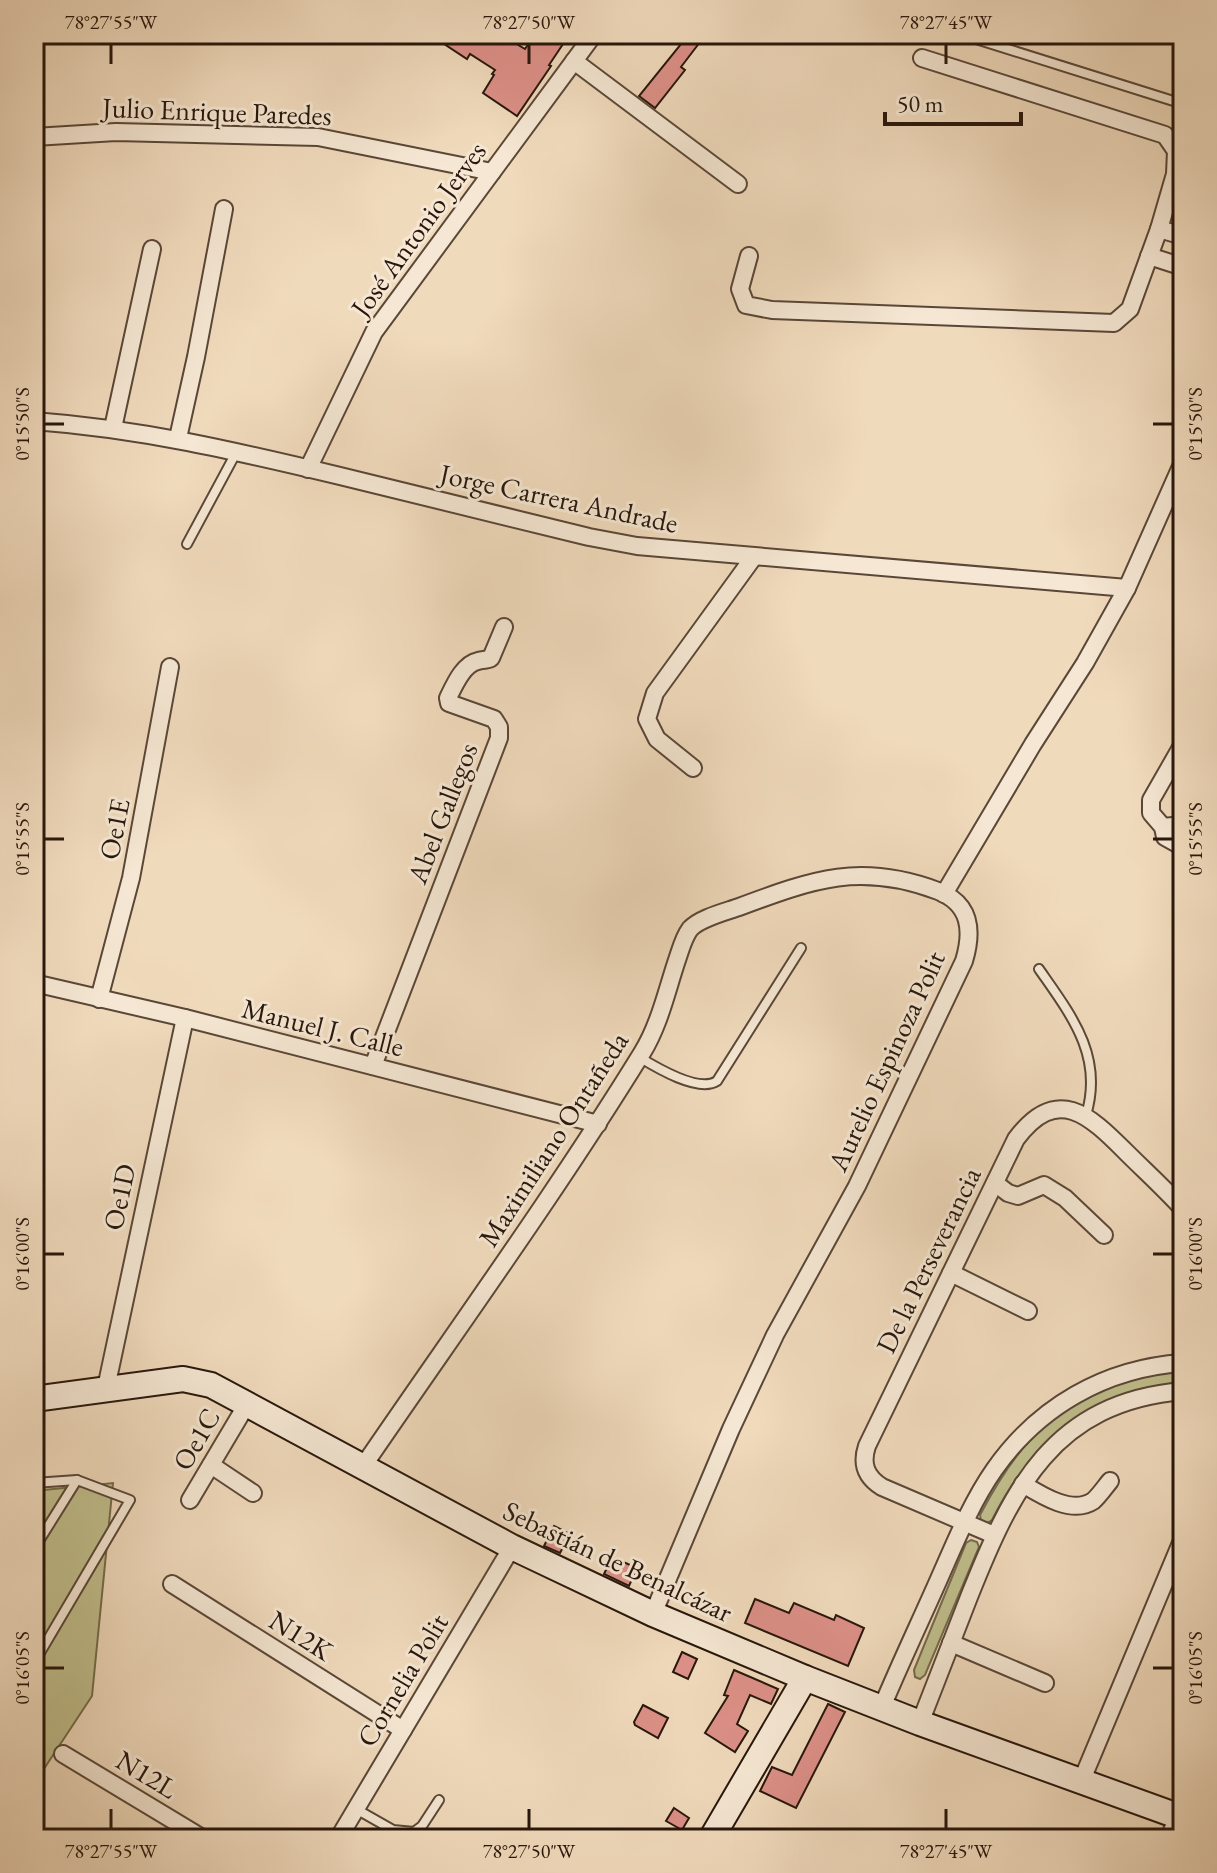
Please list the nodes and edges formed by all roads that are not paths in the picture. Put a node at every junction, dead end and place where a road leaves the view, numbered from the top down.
1 (594, 34) edge
2 (960, 34) edge
3 (922, 58) dead end
4 (574, 61) junction
5 (1183, 104) edge
6 (34, 137) edge
7 (492, 172) junction
8 (738, 184) dead end
9 (224, 209) dead end
10 (1159, 229) junction
11 (1183, 236) edge
12 (152, 249) dead end
13 (749, 256) dead end
14 (1149, 256) junction
15 (1183, 267) edge
16 (34, 421) edge
17 (113, 428) junction
18 (178, 438) junction
19 (237, 450) junction
20 (1183, 462) edge
21 (308, 469) junction
22 (187, 544) dead end
23 (753, 558) junction
24 (1127, 588) junction
25 (504, 627) dead end
26 (170, 667) dead end
27 (1183, 744) edge
28 (693, 768) dead end
29 (1163, 827) junction
30 (1183, 832) edge
31 (1183, 847) edge
32 (944, 894) junction
33 (801, 948) dead end
34 (1039, 969) dead end
35 (34, 983) edge
36 (99, 999) junction
37 (185, 1018) junction
38 (639, 1057) junction
39 (373, 1066) junction
40 (1086, 1115) junction
41 (598, 1124) junction
42 (995, 1183) junction
43 (1183, 1209) edge
44 (1104, 1235) dead end
45 (951, 1273) junction
46 (1028, 1311) dead end
47 (1183, 1363) edge
48 (106, 1388) junction
49 (1183, 1391) edge
50 (34, 1399) edge
51 (1183, 1399) edge
52 (247, 1404) junction
53 (211, 1465) junction
54 (364, 1465) junction
55 (77, 1480) junction
56 (1110, 1481) dead end
57 (34, 1483) edge
58 (1023, 1484) junction
59 (253, 1493) dead end
60 (190, 1500) dead end
61 (964, 1524) junction
62 (994, 1535) junction
63 (1183, 1538) edge
64 (512, 1547) junction
65 (34, 1549) edge
66 (1176, 1573) edge
67 (172, 1584) dead end
68 (653, 1614) junction
69 (951, 1643) junction
70 (34, 1663) edge
71 (805, 1678) junction
72 (1045, 1683) dead end
73 (882, 1707) junction
74 (920, 1723) junction
75 (403, 1730) junction
76 (63, 1754) dead end
77 (1081, 1782) junction
78 (439, 1800) dead end
79 (356, 1809) junction
80 (1181, 1817) edge
81 (204, 1839) edge
82 (338, 1839) edge
83 (711, 1839) edge
84 (1168, 1839) edge

1 - 4 street, José Antonio Jerves
2 - 5 lane
3 - 10 street
4 - 7 street, José Antonio Jerves
4 - 8 street
6 - 7 street, Julio Enrique Paredes
7 - 21 street, José Antonio Jerves
9 - 18 street
10 - 11 street
10 - 14 street
12 - 17 street
13 - 14 street
14 - 15 street
16 - 17 street, Jorge Carrera Andrade
17 - 18 street, Jorge Carrera Andrade
18 - 19 street, Jorge Carrera Andrade
19 - 21 street, Jorge Carrera Andrade
19 - 22 lane
20 - 24 street
21 - 23 street, Jorge Carrera Andrade
23 - 24 street, Jorge Carrera Andrade
23 - 28 street
24 - 32 street
25 - 39 street, Abel Gallegos
26 - 36 street, Oe1E
27 - 29 street
29 - 30 street
29 - 31 street
32 - 38 street, Maximiliano Ontañeda
32 - 68 street, Aurelio Espinoza Polit
33 - 38 lane
34 - 40 lane
35 - 36 street, Manuel J. Calle
36 - 37 street, Manuel J. Calle
37 - 39 street, Manuel J. Calle
37 - 48 street, Oe1D
38 - 41 street, Maximiliano Ontañeda
39 - 41 street, Manuel J. Calle
40 - 42 street, De la Perseverancia
40 - 43 street
41 - 54 street, Maximiliano Ontañeda
42 - 44 street
42 - 45 street, De la Perseverancia
45 - 46 street
45 - 61 street, De la Perseverancia
47 - 61 street
48 - 50 main road, Sebastián de Benalcázar
48 - 52 main road, Sebastián de Benalcázar
49 - 51 street
49 - 58 street
52 - 53 street, Oe1C
52 - 54 main road, Sebastián de Benalcázar
53 - 59 street
53 - 60 street, Oe1C
54 - 64 main road, Sebastián de Benalcázar
55 - 57 lane
55 - 65 lane
55 - 70 lane
56 - 58 street
58 - 62 street
61 - 62 street, De la Perseverancia
61 - 73 street
62 - 69 street
63 - 66 street
64 - 68 main road, Sebastián de Benalcázar
64 - 75 street, Cornelia Polit
66 - 77 street
67 - 75 street, N12K
68 - 71 main road, Sebastián de Benalcázar
69 - 72 street
69 - 74 street
71 - 73 main road, Sebastián de Benalcázar
71 - 83 main road
73 - 74 main road, Sebastián de Benalcázar
74 - 77 main road, Sebastián de Benalcázar
75 - 79 street, Cornelia Polit
76 - 81 street, N12L
77 - 80 main road, Sebastián de Benalcázar
78 - 79 lane
79 - 82 street, Cornelia Polit
80 - 84 street

